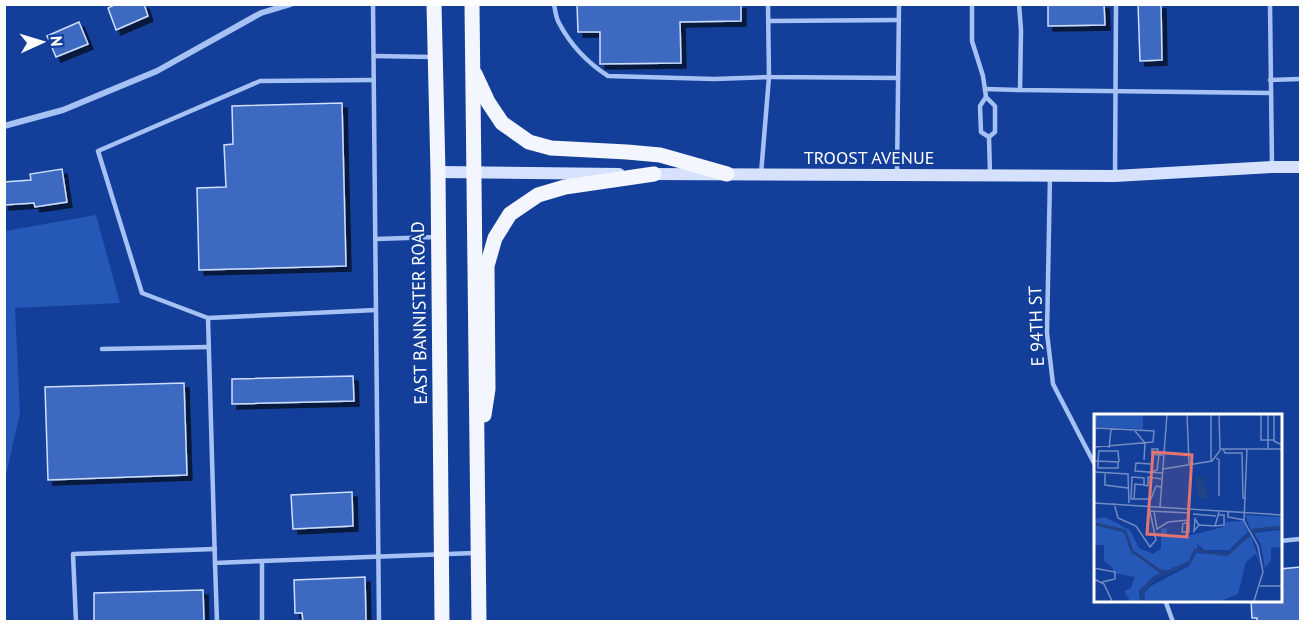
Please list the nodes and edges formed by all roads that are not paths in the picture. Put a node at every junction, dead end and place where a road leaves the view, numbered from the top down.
1 (291, 4) edge
2 (373, 4) edge
3 (434, 4) edge
4 (472, 4) edge
5 (554, 4) edge
6 (768, 4) edge
7 (899, 4) edge
8 (972, 4) edge
9 (1018, 4) edge
10 (1116, 4) edge
11 (1270, 4) edge
12 (899, 20) junction
13 (768, 21) junction
14 (374, 57) junction
15 (435, 57) junction
16 (473, 69) junction
17 (769, 76) junction
18 (898, 78) junction
19 (1300, 79) edge
20 (374, 80) junction
21 (1270, 80) junction
22 (986, 89) junction
23 (1020, 90) junction
24 (1115, 90) junction
25 (1270, 93) junction
26 (986, 97) junction
27 (4, 126) edge
28 (989, 137) junction
29 (1272, 167) junction
30 (1300, 167) edge
31 (438, 172) junction
32 (474, 173) junction
33 (654, 174) junction
34 (727, 174) junction
35 (761, 174) junction
36 (897, 175) junction
37 (990, 176) junction
38 (1050, 176) junction
39 (1115, 176) junction
40 (438, 237) junction
41 (376, 239) junction
42 (376, 310) junction
43 (208, 318) junction
44 (209, 346) junction
45 (102, 349) dead end
46 (1094, 463) edge
47 (477, 469) junction
48 (1300, 539) edge
49 (1281, 541) edge
50 (215, 549) junction
51 (478, 553) junction
52 (441, 555) junction
53 (379, 557) junction
54 (262, 561) junction
55 (215, 563) junction
56 (1166, 602) edge
57 (76, 621) edge
58 (217, 621) edge
59 (262, 621) edge
60 (379, 621) edge
61 (442, 621) edge
62 (479, 621) edge
63 (1173, 621) edge

1 - 27 street
2 - 14 lane
3 - 15 main road, EAST BANNISTER ROAD
4 - 16 main road
5 - 17 lane
6 - 13 lane
7 - 12 lane
8 - 22 lane
9 - 23 lane
10 - 24 lane
11 - 21 lane
12 - 13 lane
12 - 18 lane
13 - 17 lane
14 - 15 lane
14 - 20 lane
15 - 31 main road, EAST BANNISTER ROAD
16 - 32 main road
16 - 34 main road
17 - 18 lane
17 - 35 lane
18 - 36 lane
19 - 21 lane
20 - 41 lane
20 - 43 lane
21 - 25 lane
22 - 23 lane
22 - 26 lane
23 - 24 lane
24 - 25 lane
24 - 39 lane
25 - 29 lane
26 - 28 lane
26 - 28 lane
28 - 37 lane
29 - 30 main road, TROOST AVENUE
29 - 39 main road, TROOST AVENUE
31 - 32 main road, TROOST AVENUE
31 - 40 main road, EAST BANNISTER ROAD
32 - 33 main road, TROOST AVENUE
32 - 47 main road
33 - 34 main road, TROOST AVENUE
33 - 47 main road
34 - 35 main road, TROOST AVENUE
35 - 36 main road, TROOST AVENUE
36 - 37 main road, TROOST AVENUE
37 - 38 main road, TROOST AVENUE
38 - 39 main road, TROOST AVENUE
38 - 46 lane, E 94TH ST
40 - 41 lane
40 - 52 main road, EAST BANNISTER ROAD
41 - 42 lane
42 - 43 lane
42 - 53 lane
43 - 44 lane
44 - 45 lane
44 - 50 lane
47 - 51 main road
48 - 49 lane
50 - 55 lane
50 - 57 lane
51 - 52 lane
51 - 62 main road
52 - 53 lane
52 - 61 main road, EAST BANNISTER ROAD
53 - 54 lane
53 - 60 lane
54 - 55 lane
54 - 59 lane
55 - 58 lane
56 - 63 lane

